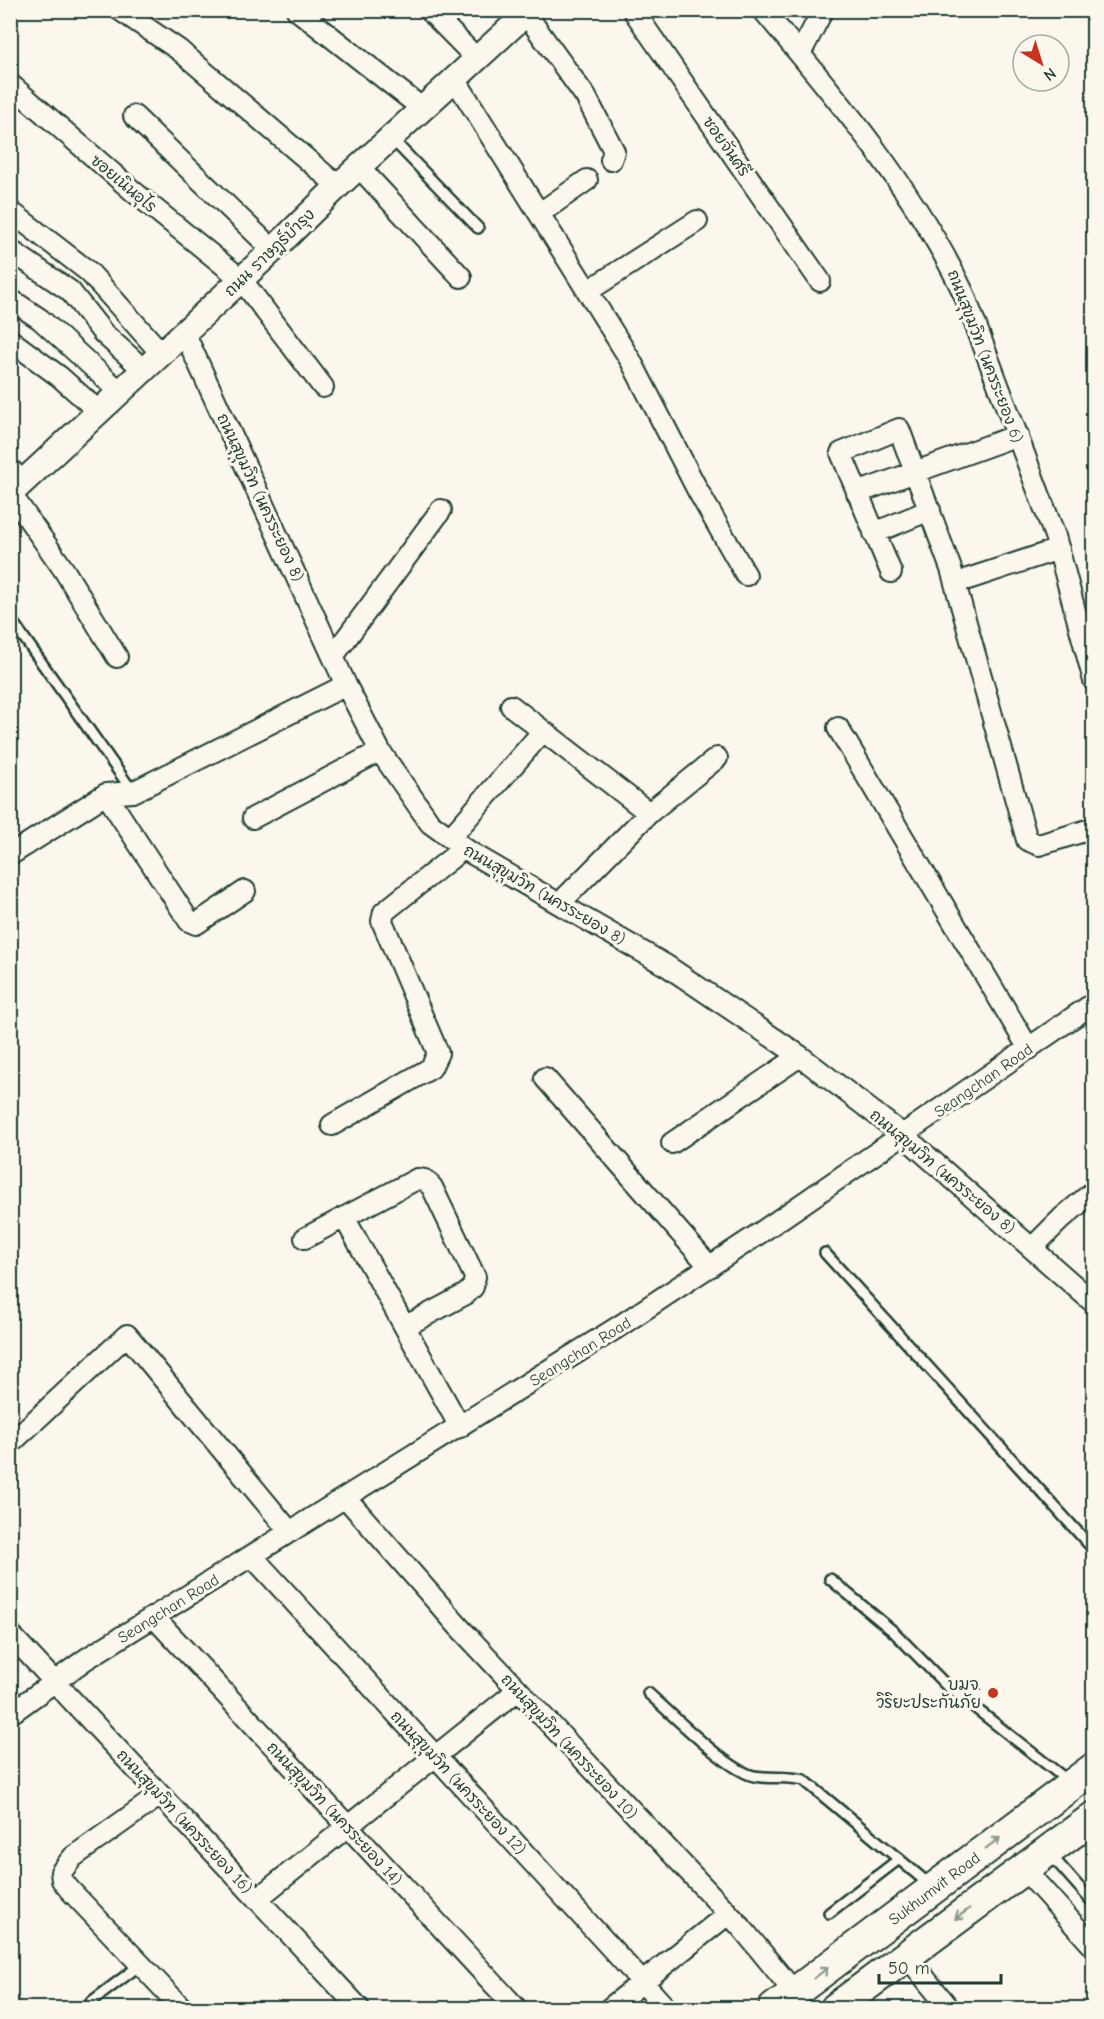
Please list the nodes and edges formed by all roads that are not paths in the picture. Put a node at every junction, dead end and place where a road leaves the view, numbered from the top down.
1 (120, 10) edge
2 (297, 10) edge
3 (429, 10) edge
4 (633, 10) edge
5 (763, 10) edge
6 (823, 10) edge
7 (528, 12) edge
8 (800, 54) junction
9 (477, 59) junction
10 (455, 79) junction
11 (10, 84) edge
12 (423, 109) junction
13 (134, 116) dead end
14 (391, 138) junction
15 (611, 159) dead end
16 (358, 167) junction
17 (587, 180) dead end
18 (338, 186) junction
19 (10, 211) edge
20 (540, 213) junction
21 (697, 221) dead end
22 (478, 228) dead end
23 (10, 250) edge
24 (273, 250) junction
25 (461, 277) dead end
26 (241, 279) junction
27 (820, 281) dead end
28 (588, 291) junction
29 (10, 299) edge
30 (184, 332) junction
31 (10, 340) edge
32 (160, 353) junction
33 (142, 369) junction
34 (323, 387) dead end
35 (119, 391) junction
36 (98, 411) junction
37 (1018, 435) junction
38 (914, 471) junction
39 (14, 485) edge
40 (857, 493) junction
41 (441, 510) dead end
42 (930, 510) junction
43 (874, 533) junction
44 (1059, 549) junction
45 (891, 572) dead end
46 (746, 575) dead end
47 (968, 579) dead end
48 (10, 618) edge
49 (334, 656) junction
50 (117, 657) dead end
51 (1094, 681) edge
52 (346, 684) junction
53 (511, 706) dead end
54 (838, 728) dead end
55 (543, 731) junction
56 (380, 751) junction
57 (717, 758) dead end
58 (133, 792) junction
59 (106, 794) junction
60 (649, 813) junction
61 (253, 818) dead end
62 (1094, 828) edge
63 (457, 843) junction
64 (10, 855) edge
65 (245, 891) dead end
66 (560, 903) junction
67 (1094, 1003) edge
68 (1029, 1049) junction
69 (800, 1056) junction
70 (545, 1078) dead end
71 (332, 1125) dead end
72 (903, 1135) junction
73 (672, 1143) dead end
74 (1094, 1191) edge
75 (344, 1217) junction
76 (304, 1238) dead end
77 (1032, 1248) junction
78 (825, 1253) dead end
79 (710, 1267) junction
80 (1094, 1303) edge
81 (406, 1326) junction
82 (460, 1427) junction
83 (10, 1444) edge
84 (346, 1498) junction
85 (290, 1532) junction
86 (1094, 1550) edge
87 (252, 1556) junction
88 (830, 1579) dead end
89 (154, 1617) junction
90 (10, 1635) edge
91 (56, 1683) junction
92 (518, 1690) junction
93 (648, 1693) dead end
94 (10, 1714) edge
95 (435, 1756) junction
96 (1083, 1776) edge
97 (159, 1795) junction
98 (1094, 1817) edge
99 (346, 1826) junction
100 (1048, 1851) junction
101 (899, 1859) junction
102 (1024, 1869) junction
103 (934, 1888) junction
104 (257, 1899) junction
105 (1094, 1904) edge
106 (829, 1913) dead end
107 (728, 1914) junction
108 (1094, 1947) edge
109 (906, 1955) junction
110 (140, 1965) junction
111 (643, 1983) junction
112 (785, 2001) edge
113 (91, 2002) dead end
114 (182, 2008) edge
115 (359, 2008) edge
116 (516, 2008) edge
117 (610, 2008) edge
118 (666, 2008) edge
119 (836, 2008) edge
120 (950, 2008) edge

1 - 18 street
2 - 12 street
3 - 9 street
4 - 27 street, ซอยจันศรี
5 - 8 street, ถนนสุขุมวิท (นครระยอง 6)
6 - 8 street
7 - 9 street, ถนน ราษฎร์บำรุง
7 - 15 street
8 - 37 street, ถนนสุขุมวิท (นครระยอง 6)
9 - 10 street, ถนน ราษฎร์บำรุง
10 - 12 street, ถนน ราษฎร์บำรุง
10 - 20 street
11 - 26 street, ซอยเนินอุไร
12 - 14 street, ถนน ราษฎร์บำรุง
13 - 24 street
14 - 16 street, ถนน ราษฎร์บำรุง
14 - 22 lane
16 - 18 street, ถนน ราษฎร์บำรุง
16 - 25 street
17 - 20 street
18 - 24 street, ถนน ราษฎร์บำรุง
19 - 32 street
20 - 28 street
21 - 28 street
23 - 33 street
24 - 26 street, ถนน ราษฎร์บำรุง
26 - 30 street, ถนน ราษฎร์บำรุง
26 - 34 street, ซอยเนินอุไร
28 - 46 street
29 - 35 street
30 - 32 street, ถนน ราษฎร์บำรุง
30 - 49 street, ถนนสุขุมวิท (นครระยอง 8)
31 - 36 street
32 - 33 street, ถนน ราษฎร์บำรุง
33 - 35 street, ถนน ราษฎร์บำรุง
35 - 36 street, ถนน ราษฎร์บำรุง
36 - 39 street, ถนน ราษฎร์บำรุง
37 - 38 street
37 - 44 street, ถนนสุขุมวิท (นครระยอง 6)
38 - 40 street
38 - 40 street
38 - 42 street
39 - 50 street
40 - 43 street
41 - 49 street
42 - 43 street
42 - 62 street
43 - 45 street
44 - 47 street
44 - 51 street, ถนนสุขุมวิท (นครระยอง 6)
48 - 58 lane
49 - 52 street, ถนนสุขุมวิท (นครระยอง 8)
52 - 56 street, ถนนสุขุมวิท (นครระยอง 8)
52 - 58 street
53 - 55 street
54 - 68 street
55 - 60 street
55 - 63 street
56 - 61 street
56 - 63 street, ถนนสุขุมวิท (นครระยอง 8)
57 - 60 street
58 - 59 street
59 - 64 street
59 - 65 street
60 - 66 street
63 - 66 street, ถนนสุขุมวิท (นครระยอง 8)
63 - 71 street
66 - 69 street, ถนนสุขุมวิท (นครระยอง 8)
67 - 68 street, Seangchan Road
68 - 72 street, Seangchan Road
69 - 72 street, ถนนสุขุมวิท (นครระยอง 8)
69 - 73 street
70 - 79 street
72 - 77 street, ถนนสุขุมวิท (นครระยอง 8)
72 - 79 street, Seangchan Road
74 - 77 street
75 - 76 street
75 - 81 street
75 - 81 street
77 - 80 street, ถนนสุขุมวิท (นครระยอง 8)
78 - 86 lane
79 - 82 street, Seangchan Road
81 - 82 street
82 - 84 street, Seangchan Road
83 - 85 street
84 - 85 street, Seangchan Road
84 - 92 street, ถนนสุขุมวิท (นครระยอง 10)
85 - 87 street, Seangchan Road
87 - 89 street, Seangchan Road
87 - 95 street, ถนนสุขุมวิท (นครระยอง 12)
88 - 96 lane
89 - 91 street, Seangchan Road
89 - 99 street, ถนนสุขุมวิท (นครระยอง 14)
90 - 91 street, ถนนสุขุมวิท (นครระยอง 16)
91 - 94 street, Seangchan Road
91 - 97 street, ถนนสุขุมวิท (นครระยอง 16)
92 - 95 street
92 - 107 street, ถนนสุขุมวิท (นครระยอง 10)
93 - 101 lane
95 - 99 street
95 - 111 street, ถนนสุขุมวิท (นครระยอง 12)
103 -> 96 main road, Sukhumvit Road
97 - 104 street, ถนนสุขุมวิท (นครระยอง 16)
97 - 110 street
98 - 100 main road
99 - 104 street
99 - 116 street, ถนนสุขุมวิท (นครระยอง 14)
100 - 102 main road
100 - 105 lane
101 - 103 lane
101 - 106 lane
102 - 108 street
102 -> 109 main road
112 -> 103 main road, Sukhumvit Road
104 - 115 street, ถนนสุขุมวิท (นครระยอง 16)
107 - 111 street
107 - 112 street, ถนนสุขุมวิท (นครระยอง 10)
109 - 119 main road
109 - 120 street
110 - 113 lane
110 - 114 street
111 - 117 street
111 - 118 street, ถนนสุขุมวิท (นครระยอง 12)

